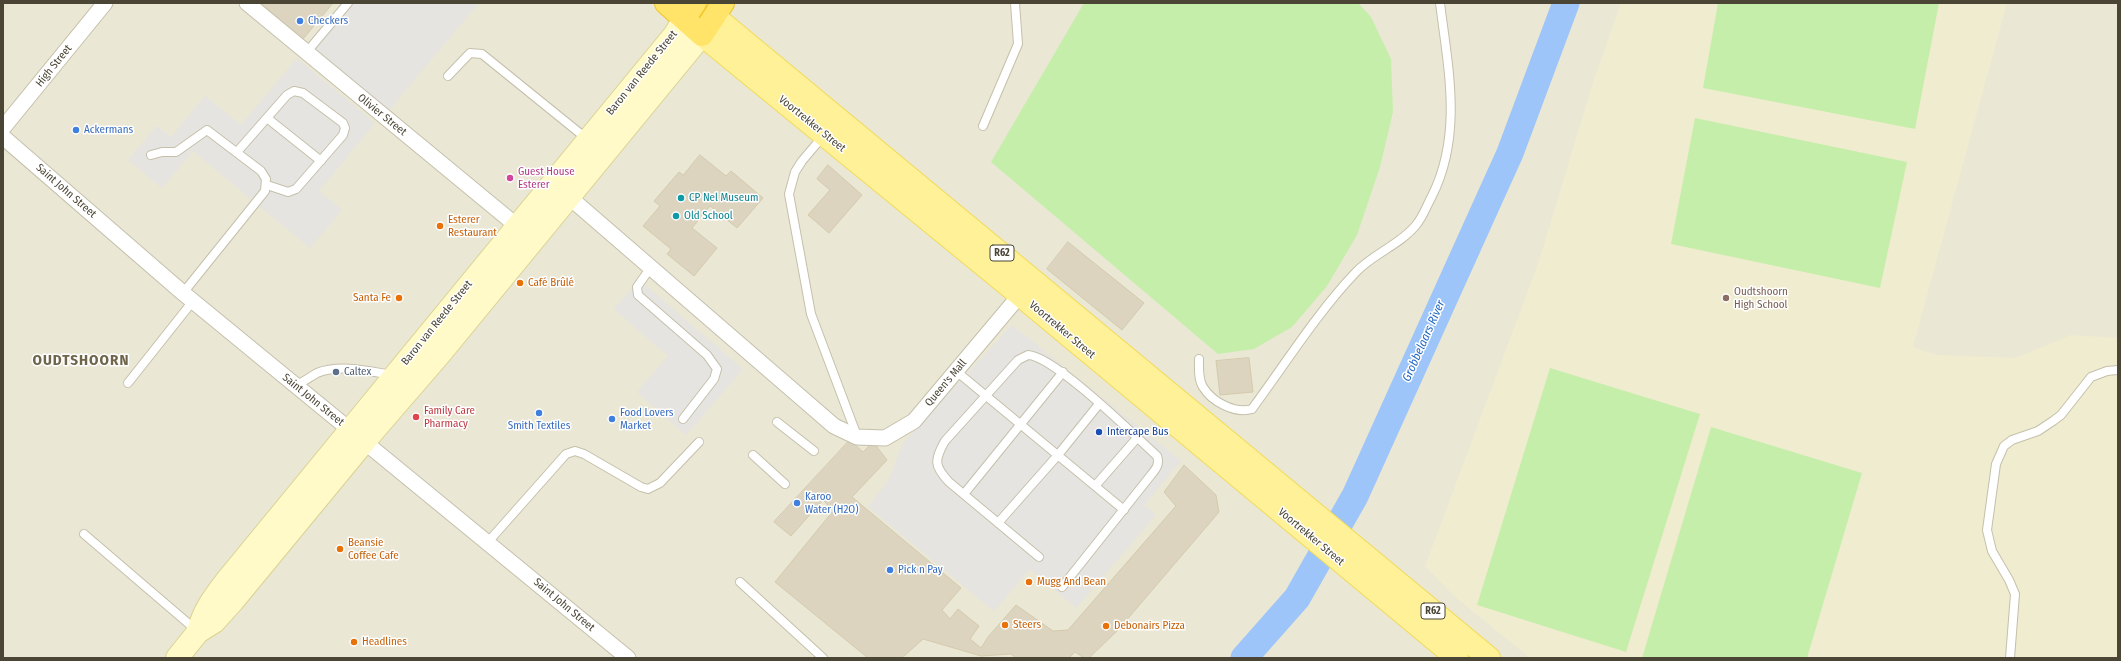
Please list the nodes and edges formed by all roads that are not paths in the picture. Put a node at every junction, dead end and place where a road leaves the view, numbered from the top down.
1 (106, 3) edge
2 (247, 3) edge
3 (348, 3) edge
4 (666, 3) edge
5 (1015, 3) edge
6 (1440, 3) edge
7 (713, 8) edge
8 (690, 11) edge
9 (702, 35) junction
10 (306, 53) junction
11 (448, 76) dead end
12 (267, 118) junction
13 (983, 126) dead end
14 (3, 128) edge
15 (825, 135) junction
16 (3, 137) edge
17 (588, 140) junction
18 (237, 152) junction
19 (150, 155) dead end
20 (321, 161) junction
21 (267, 185) junction
22 (568, 196) junction
23 (517, 226) junction
24 (650, 267) junction
25 (1027, 287) junction
26 (188, 297) junction
27 (1199, 359) dead end
28 (2118, 370) edge
29 (956, 371) junction
30 (1063, 372) junction
31 (394, 375) junction
32 (128, 383) dead end
33 (296, 386) junction
34 (986, 395) junction
35 (1099, 404) junction
36 (683, 418) dead end
37 (777, 422) dead end
38 (1021, 424) junction
39 (357, 436) junction
40 (858, 437) junction
41 (1137, 438) junction
42 (699, 442) dead end
43 (814, 451) dead end
44 (753, 455) dead end
45 (1058, 455) junction
46 (785, 484) dead end
47 (1096, 486) junction
48 (964, 494) junction
49 (1124, 510) junction
50 (998, 522) junction
51 (84, 534) dead end
52 (488, 542) junction
53 (1039, 557) dead end
54 (740, 582) dead end
55 (1062, 587) dead end
56 (198, 632) junction
57 (177, 658) edge
58 (628, 658) edge
59 (824, 658) edge
60 (1457, 658) edge
61 (1489, 658) edge
62 (2010, 658) edge

1 - 14 street, High Street
2 - 10 street, Olivier Street
3 - 10 lane
4 - 8 highway, Voortrekker Street
5 - 13 lane
6 - 27 lane
7 - 9 highway
7 - 25 main road, Voortrekker Street / R62
8 - 9 highway, Voortrekker Street
8 - 17 main road, Baron van Reede Street
9 - 15 main road, Voortrekker Street / R62
9 - 22 main road, Baron van Reede Street
10 - 23 street, Olivier Street
11 - 17 lane
12 - 18 lane
12 - 20 lane
12 - 20 lane
15 - 25 main road, Voortrekker Street / R62
15 - 40 lane
16 - 26 street, Saint John Street
17 - 23 main road, Baron van Reede Street
18 - 19 lane
18 - 21 lane
20 - 21 lane
21 - 26 lane
22 - 24 street, Queen's Mall
22 - 39 main road, Baron van Reede Street
23 - 31 main road, Baron van Reede Street
24 - 36 lane
24 - 40 street, Queen's Mall
25 - 29 street, Queen's Mall
25 - 60 main road, Voortrekker Street / R62
25 - 61 main road, Voortrekker Street / R62
26 - 32 lane
26 - 33 street, Saint John Street
28 - 62 lane
29 - 34 lane
29 - 40 street, Queen's Mall
30 - 34 lane
30 - 35 lane
30 - 38 lane
31 - 33 lane
31 - 39 main road, Baron van Reede Street
33 - 39 street, Saint John Street
34 - 38 lane
34 - 48 lane
35 - 41 lane
35 - 45 lane
37 - 43 lane
38 - 45 lane
38 - 48 lane
39 - 52 street, Saint John Street
39 - 56 main road, Baron van Reede Street
41 - 47 lane
41 - 49 lane
42 - 52 lane
44 - 46 lane
45 - 47 lane
45 - 50 lane
47 - 49 lane
48 - 50 lane
49 - 55 lane
50 - 53 lane
51 - 56 lane
52 - 58 street, Saint John Street
54 - 59 lane
56 - 57 main road, Baron van Reede Street

